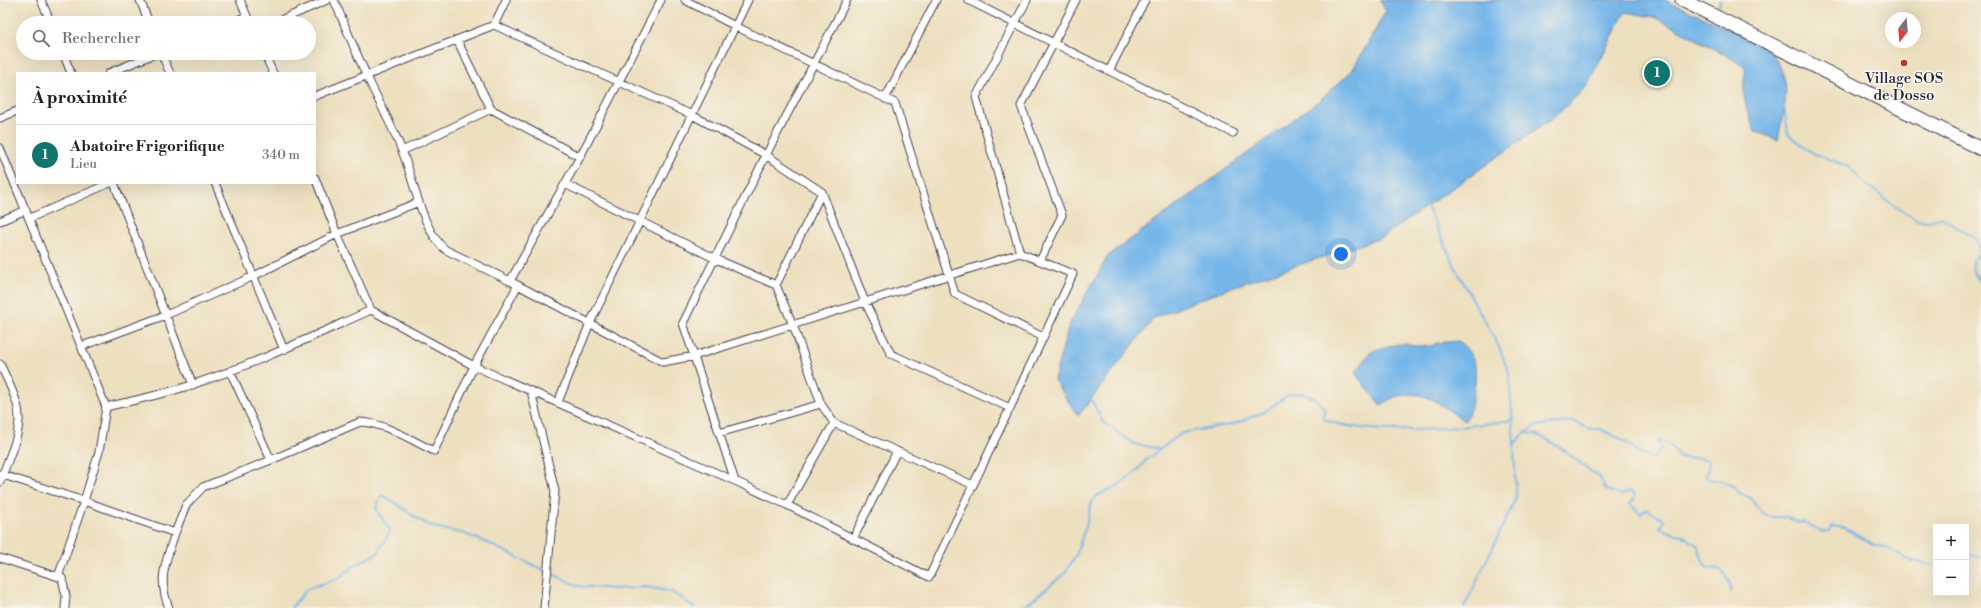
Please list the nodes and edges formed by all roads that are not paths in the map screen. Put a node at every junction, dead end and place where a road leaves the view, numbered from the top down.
1 (41, 0) edge
2 (140, 0) edge
3 (240, 0) edge
4 (327, 0) edge
5 (334, 0) edge
6 (506, 0) edge
7 (661, 0) edge
8 (685, 0) edge
9 (748, 0) edge
10 (847, 0) edge
11 (936, 0) edge
12 (968, 0) edge
13 (1027, 0) edge
14 (1076, 0) edge
15 (1144, 0) edge
16 (1682, 0) edge
17 (48, 16) edge
18 (147, 16) edge
19 (247, 16) edge
20 (290, 16) edge
21 (1014, 24) junction
22 (494, 25) junction
23 (735, 26) junction
24 (457, 40) junction
25 (1054, 43) junction
26 (66, 60) edge
27 (141, 60) edge
28 (165, 60) edge
29 (267, 60) edge
30 (814, 65) junction
31 (1109, 71) junction
32 (71, 72) edge
33 (111, 72) edge
34 (170, 72) edge
35 (273, 72) edge
36 (366, 75) junction
37 (618, 82) junction
38 (316, 96) edge
39 (885, 99) junction
40 (491, 109) junction
41 (16, 111) edge
42 (692, 115) junction
43 (0, 118) edge
44 (1233, 133) dead end
45 (0, 148) edge
46 (1981, 149) edge
47 (402, 151) junction
48 (766, 155) junction
49 (580, 157) junction
50 (316, 181) edge
51 (108, 184) edge
52 (114, 184) edge
53 (215, 184) edge
54 (565, 184) junction
55 (822, 192) junction
56 (419, 202) junction
57 (26, 210) junction
58 (30, 218) junction
59 (0, 221) edge
60 (640, 222) junction
61 (336, 234) junction
62 (1020, 253) junction
63 (716, 259) junction
64 (1040, 261) junction
65 (254, 276) junction
66 (948, 276) junction
67 (510, 281) junction
68 (518, 285) junction
69 (776, 285) junction
70 (865, 302) junction
71 (371, 310) junction
72 (166, 315) junction
73 (590, 323) junction
74 (793, 325) junction
75 (1043, 337) junction
76 (82, 346) junction
77 (284, 350) junction
78 (694, 356) junction
79 (0, 364) edge
80 (474, 366) junction
81 (230, 371) junction
82 (193, 385) junction
83 (531, 391) junction
84 (558, 402) junction
85 (821, 404) junction
86 (106, 408) junction
87 (1010, 408) junction
88 (834, 422) junction
89 (719, 433) junction
90 (897, 451) junction
91 (271, 460) junction
92 (1, 477) edge
93 (735, 481) junction
94 (973, 485) junction
95 (84, 501) junction
96 (787, 505) junction
97 (175, 533) junction
98 (853, 539) junction
99 (0, 558) edge
100 (58, 577) junction
101 (65, 608) edge
102 (169, 608) edge
103 (544, 608) edge

1 - 17 street
2 - 18 street
3 - 19 street
4 - 20 street
5 - 36 street
6 - 22 street
7 - 37 street
8 - 23 street
9 - 23 street
10 - 30 street
11 - 39 street
12 - 21 street
13 - 21 street
14 - 25 street
15 - 31 street
16 - 46 highway
21 - 25 street
21 - 62 street
22 - 24 street
22 - 37 street
23 - 30 street
23 - 42 street
24 - 36 street
24 - 40 street
25 - 31 street
25 - 64 street
26 - 32 street
27 - 33 street
28 - 34 street
29 - 35 street
30 - 39 street
30 - 48 street
31 - 44 street
36 - 38 street
36 - 47 street
37 - 42 street
37 - 49 street
39 - 66 street
40 - 47 street
40 - 49 street
41 - 43 street
42 - 48 street
42 - 60 street
45 - 57 street
47 - 56 street
48 - 55 street
48 - 63 street
49 - 54 street
50 - 61 street
51 - 58 street
52 - 72 street
53 - 65 street
54 - 60 street
54 - 67 street
55 - 69 street
55 - 70 street
56 - 61 street
56 - 67 street
57 - 58 street
57 - 59 street
58 - 76 street
60 - 63 street
60 - 73 street
61 - 65 street
61 - 71 street
62 - 64 street
62 - 66 street
63 - 69 street
63 - 78 street
64 - 75 street
65 - 72 street
65 - 77 street
66 - 70 street
66 - 75 street
67 - 68 street
68 - 73 street
68 - 80 street
69 - 74 street
70 - 74 street
70 - 87 street
71 - 77 street
71 - 80 street
72 - 76 street
72 - 82 street
73 - 78 street
73 - 84 street
74 - 78 street
74 - 85 street
75 - 87 street
76 - 86 street
77 - 81 street
78 - 89 street
79 - 92 street
80 - 83 street
80 - 91 street
81 - 82 street
81 - 91 street
82 - 86 street
83 - 84 street
83 - 103 street
84 - 93 street
85 - 88 street
85 - 89 street
86 - 95 street
87 - 94 street
88 - 90 street
88 - 96 street
89 - 93 street
90 - 94 street
90 - 98 street
91 - 97 street
92 - 95 street
93 - 96 street
94 - 98 street
95 - 97 street
95 - 100 street
96 - 98 street
97 - 102 street
99 - 100 street
100 - 101 street

